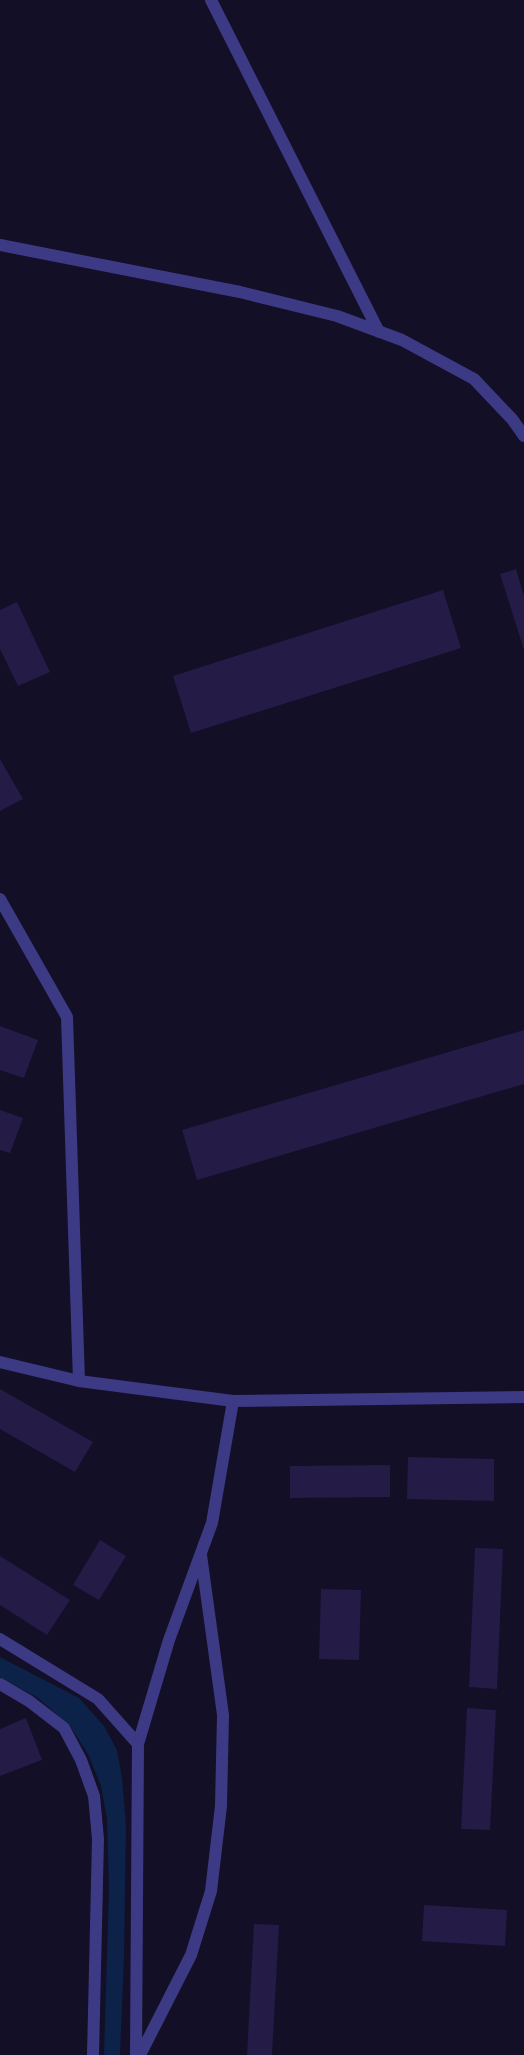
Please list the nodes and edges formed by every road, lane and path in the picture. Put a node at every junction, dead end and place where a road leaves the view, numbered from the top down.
1 (211, 0) edge
2 (0, 245) edge
3 (379, 332) junction
4 (524, 436) edge
5 (0, 899) edge
6 (0, 1362) edge
7 (79, 1382) junction
8 (524, 1397) edge
9 (234, 1401) junction
10 (201, 1553) junction
11 (0, 1639) edge
12 (0, 1684) edge
13 (138, 1744) junction
14 (92, 2055) edge
15 (138, 2055) edge

1 - 3 street
2 - 3 street
3 - 4 street
5 - 7 street
6 - 7 street
7 - 9 street
8 - 9 street
9 - 10 street
10 - 13 street
10 - 15 street
11 - 13 street
12 - 14 street
13 - 15 street

